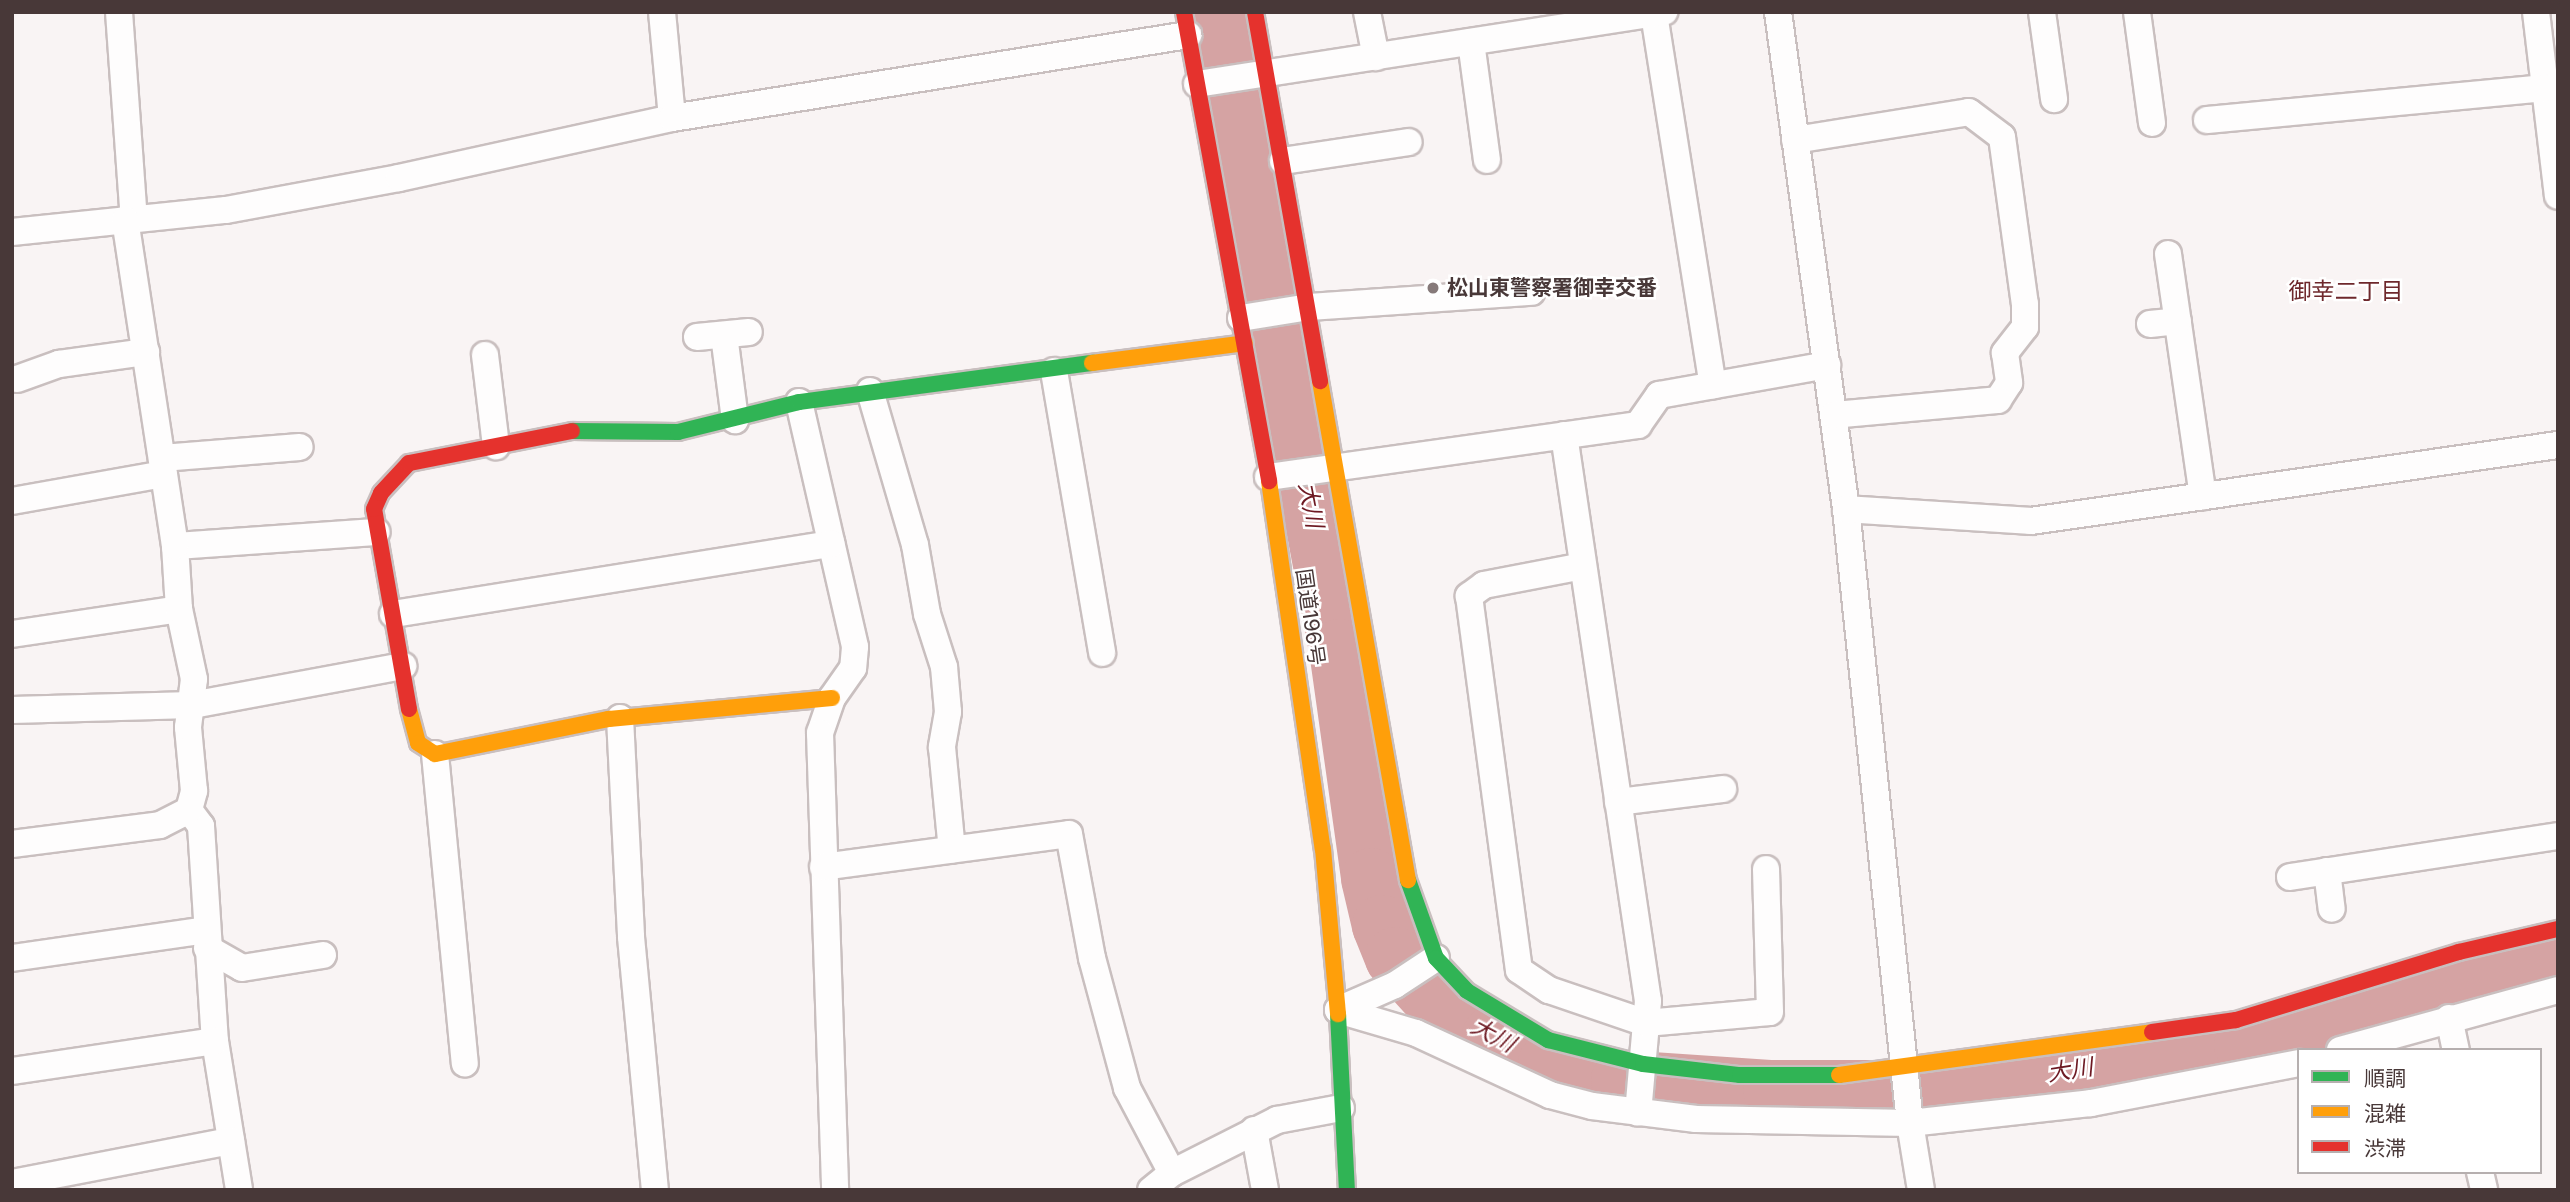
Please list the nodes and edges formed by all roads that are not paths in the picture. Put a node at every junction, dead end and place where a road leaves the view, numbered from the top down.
1 (119, 12) edge
2 (662, 12) edge
3 (1255, 12) edge
4 (1367, 12) edge
5 (1778, 12) edge
6 (2042, 12) edge
7 (2137, 12) edge
8 (2536, 12) edge
9 (1659, 13) edge
10 (1525, 23) edge
11 (1186, 24) edge
12 (1471, 42) junction
13 (1376, 57) junction
14 (1258, 75) junction
15 (1207, 82) junction
16 (2545, 88) junction
17 (2054, 99) dead end
18 (672, 118) junction
19 (2207, 120) dead end
20 (2152, 123) dead end
21 (1796, 140) junction
22 (1409, 142) dead end
23 (1487, 160) dead end
24 (1283, 161) junction
25 (2558, 196) edge
26 (129, 220) junction
27 (12, 232) edge
28 (2168, 254) dead end
29 (1531, 292) dead end
30 (1302, 308) junction
31 (2178, 321) junction
32 (2150, 324) dead end
33 (1248, 326) junction
34 (697, 337) dead end
35 (146, 352) junction
36 (485, 355) dead end
37 (1827, 365) junction
38 (1054, 371) junction
39 (17, 379) dead end
40 (1713, 385) junction
41 (870, 391) junction
42 (799, 402) junction
43 (1834, 415) junction
44 (735, 420) junction
45 (1564, 435) junction
46 (2558, 445) edge
47 (300, 446) dead end
48 (496, 446) junction
49 (163, 466) junction
50 (1332, 466) junction
51 (1277, 475) junction
52 (2203, 496) junction
53 (12, 501) edge
54 (1846, 509) junction
55 (377, 532) junction
56 (831, 544) junction
57 (175, 546) junction
58 (1583, 566) junction
59 (179, 610) junction
60 (393, 614) junction
61 (12, 634) edge
62 (1102, 653) dead end
63 (403, 666) junction
64 (832, 698) junction
65 (192, 705) junction
66 (12, 710) edge
67 (620, 718) junction
68 (435, 754) junction
69 (1723, 789) dead end
70 (1618, 802) junction
71 (189, 810) junction
72 (2558, 836) edge
73 (12, 844) edge
74 (952, 850) junction
75 (823, 867) junction
76 (1766, 869) dead end
77 (2328, 871) junction
78 (2290, 877) dead end
79 (2332, 909) dead end
80 (2558, 929) edge
81 (207, 939) junction
82 (323, 955) dead end
83 (12, 958) edge
84 (1430, 961) junction
85 (2558, 990) edge
86 (1338, 1010) junction
87 (2449, 1018) junction
88 (1646, 1023) junction
89 (215, 1041) junction
90 (2347, 1048) edge
91 (2456, 1048) edge
92 (2297, 1063) edge
93 (465, 1064) dead end
94 (1643, 1068) junction
95 (12, 1071) edge
96 (1905, 1074) junction
97 (1639, 1106) junction
98 (1341, 1108) junction
99 (1909, 1117) junction
100 (1254, 1130) junction
101 (231, 1141) junction
102 (1172, 1173) junction
103 (12, 1183) edge
104 (239, 1190) edge
105 (655, 1190) edge
106 (835, 1190) edge
107 (1151, 1190) edge
108 (1265, 1190) edge
109 (1337, 1190) edge
110 (1348, 1190) edge
111 (1920, 1190) edge

1 - 26 street
2 - 18 street
3 - 14 main road
4 - 13 street
5 - 21 street
6 - 17 street
7 - 20 street
8 - 16 street
9 - 10 street
9 - 40 street
10 - 12 street
11 - 15 main road, 国道196号
11 - 18 street
12 - 13 street
12 - 23 street
13 - 14 street
14 - 15 street
14 - 24 main road
15 - 33 main road, 国道196号
16 - 19 street
16 - 25 street
18 - 26 street
21 - 37 street
21 - 43 street
22 - 24 street
24 - 30 main road
26 - 27 street
26 - 35 street
28 - 31 street
29 - 30 street
30 - 33 street
30 - 50 main road
31 - 32 street
31 - 52 street
33 - 38 main road
33 - 51 main road, 国道196号
34 - 44 street
35 - 39 street
35 - 49 street
36 - 48 street
37 - 40 street
37 - 43 street
38 - 41 main road
38 - 62 street
40 - 45 street
41 - 42 main road
41 - 74 street
42 - 44 main road
42 - 56 street
43 - 54 street
44 - 48 main road
45 - 50 street
45 - 58 street
46 - 52 street
47 - 49 street
48 - 55 main road
49 - 53 street
49 - 57 street
50 - 51 street
50 - 84 main road
51 - 86 main road, 国道196号
52 - 54 street
54 - 96 street
55 - 57 street
55 - 60 main road
56 - 60 street
56 - 64 street
57 - 59 street
58 - 70 street
58 - 88 street
59 - 61 street
59 - 65 street
60 - 63 main road
63 - 65 street
63 - 68 main road
64 - 67 main road
64 - 75 street
65 - 66 street
65 - 71 street
67 - 68 main road
67 - 105 street
68 - 93 street
69 - 70 street
70 - 88 street
71 - 73 street
71 - 81 street
72 - 77 street
74 - 75 street
74 - 102 street
75 - 106 street
76 - 88 street
77 - 78 street
77 - 79 street
80 - 96 main road
81 - 82 street
81 - 83 street
81 - 89 street
84 - 86 street
84 - 94 main road
85 - 87 street
86 - 97 street
86 - 98 main road, 国道196号
87 - 90 street
87 - 91 street
88 - 94 street
89 - 95 street
89 - 101 street
92 - 99 street
94 - 96 main road
94 - 97 street
96 - 99 street
97 - 99 street
98 - 100 street
98 - 109 main road, 国道196号
98 - 110 main road, 国道196号
99 - 111 street
100 - 102 street
100 - 108 street
101 - 103 street
101 - 104 street
102 - 107 street

